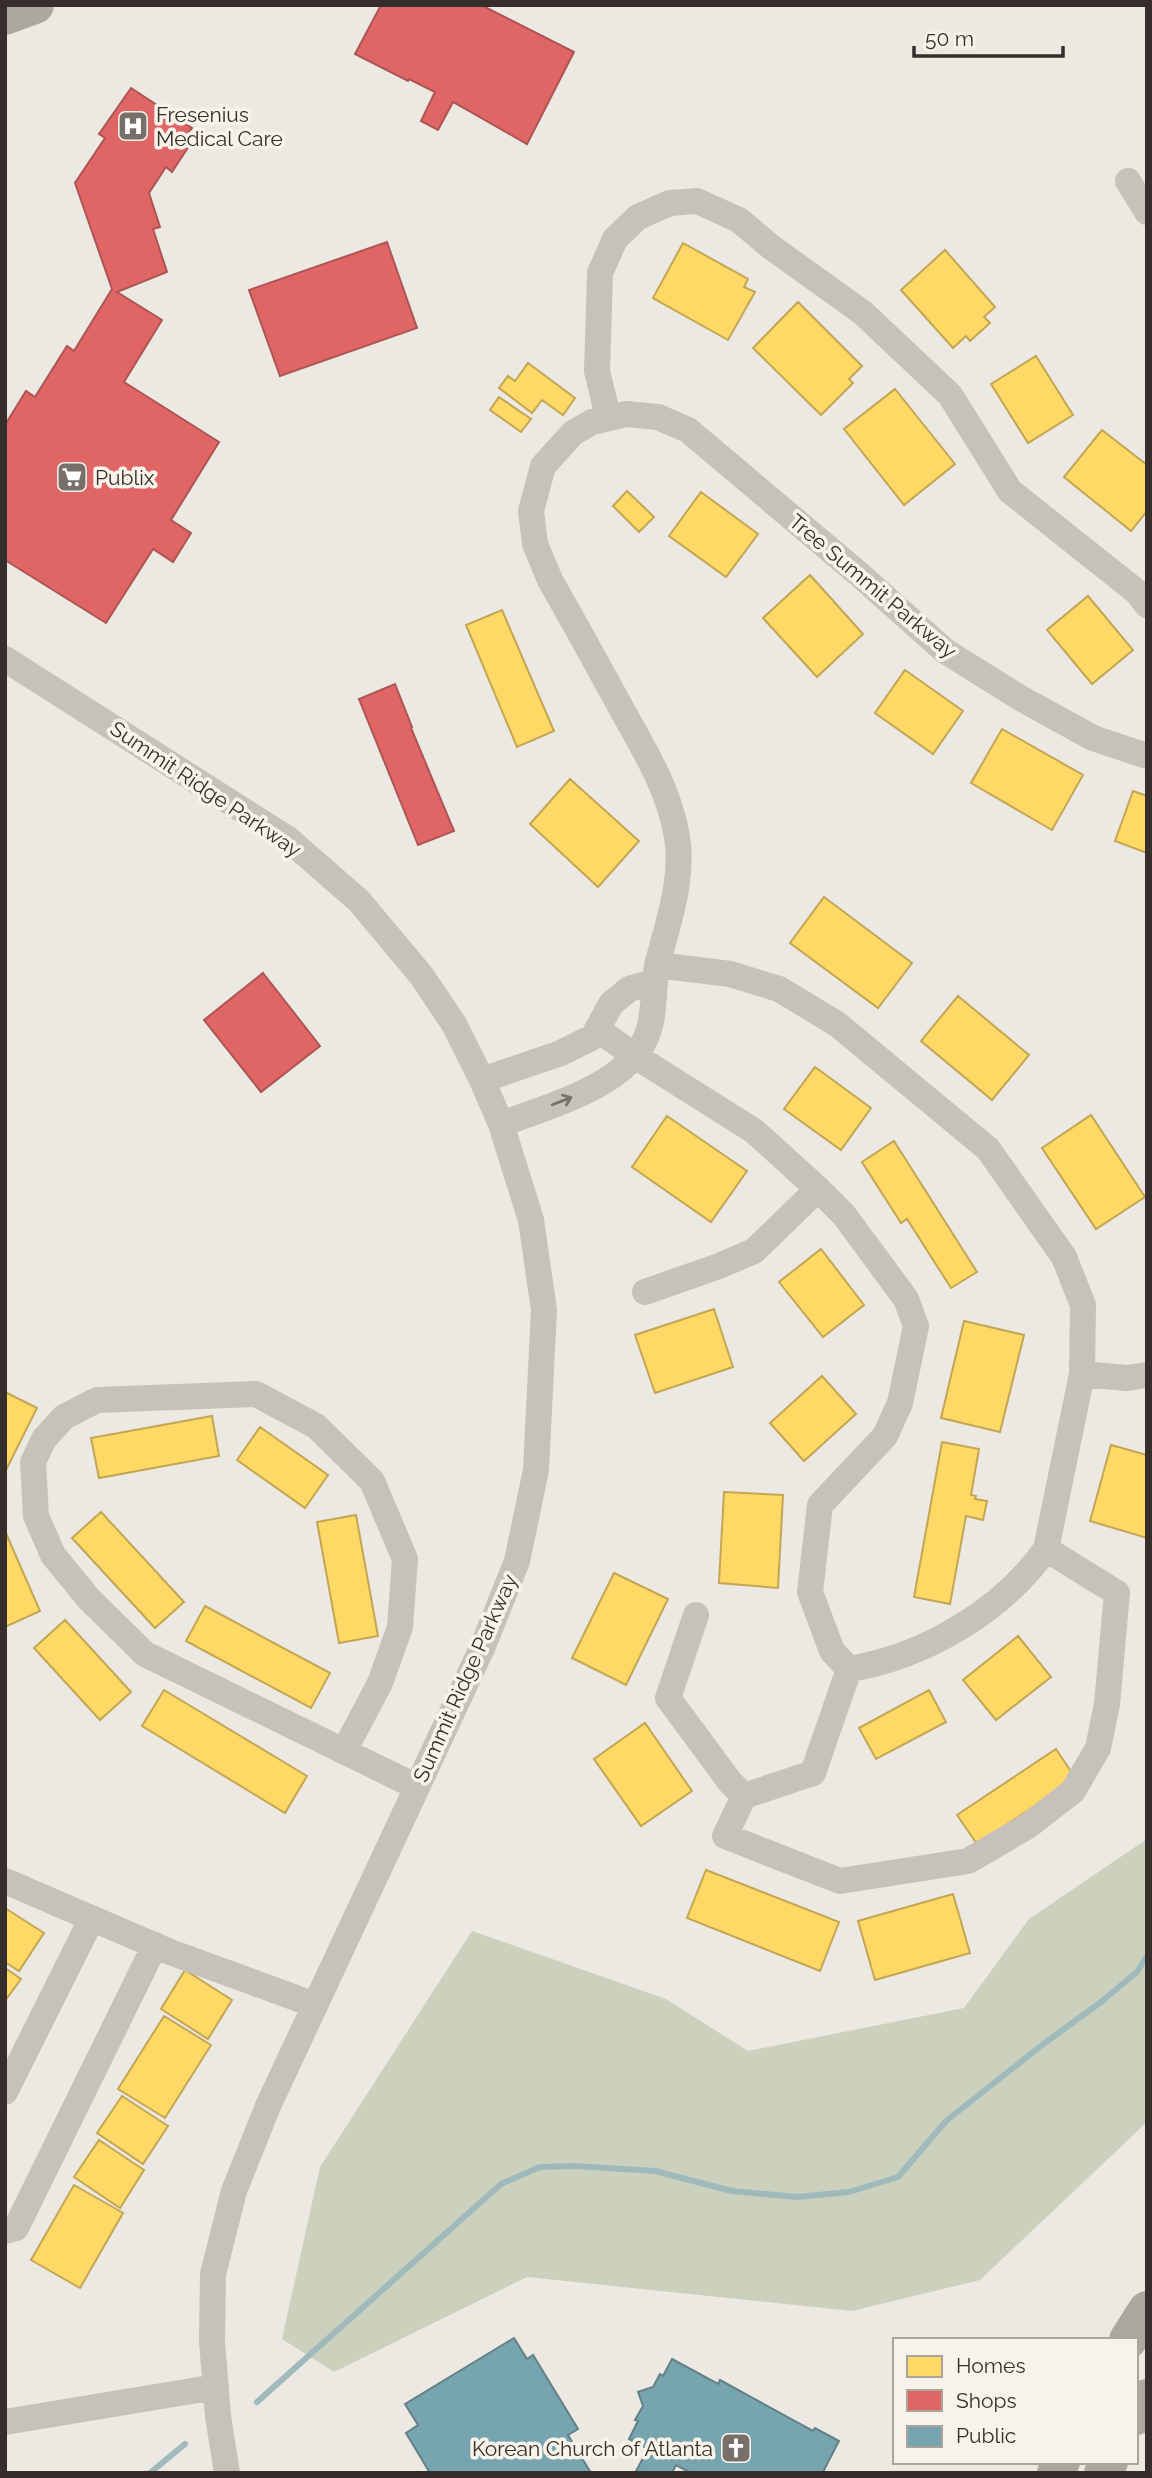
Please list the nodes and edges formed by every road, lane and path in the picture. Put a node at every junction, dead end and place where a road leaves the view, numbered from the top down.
1 (35, 5) edge
2 (5, 16) edge
3 (1128, 181) dead end
4 (1147, 212) edge
5 (608, 417) junction
6 (1147, 605) edge
7 (5, 659) edge
8 (1147, 756) edge
9 (655, 974) junction
10 (597, 1029) junction
11 (635, 1056) junction
12 (482, 1080) junction
13 (501, 1124) junction
14 (818, 1189) junction
15 (645, 1292) dead end
16 (1082, 1374) junction
17 (1147, 1375) edge
18 (1046, 1549) junction
19 (696, 1615) dead end
20 (849, 1669) junction
21 (344, 1751) junction
22 (418, 1787) junction
23 (744, 1796) junction
24 (5, 1881) edge
25 (92, 1918) junction
26 (155, 1945) junction
27 (315, 2005) junction
28 (5, 2092) edge
29 (5, 2231) edge
30 (1147, 2310) edge
31 (1129, 2338) edge
32 (216, 2387) junction
33 (5, 2422) edge
34 (227, 2473) edge

1 - 2 highway
3 - 4 street
5 - 6 street
5 - 8 street, Tree Summit Parkway
5 - 9 street, Tree Summit Parkway
7 - 12 street, Summit Ridge Parkway
9 - 10 street
9 - 11 street, Tree Summit Parkway
9 - 16 street
10 - 11 street
10 - 12 street
13 -> 11 street, Tree Summit Parkway
11 - 14 street
12 - 13 street, Summit Ridge Parkway
13 - 22 street, Summit Ridge Parkway
14 - 15 street
14 - 20 street
16 - 17 street
16 - 18 street
18 - 20 street
18 - 23 street
19 - 23 street
20 - 23 street
21 - 21 street
21 - 22 street
22 - 27 street, Summit Ridge Parkway
24 - 25 street
25 - 26 street
25 - 28 street
26 - 27 street
26 - 29 street
27 - 32 street, Summit Ridge Parkway
30 - 31 highway
32 - 33 street
32 - 34 street, Summit Ridge Parkway

